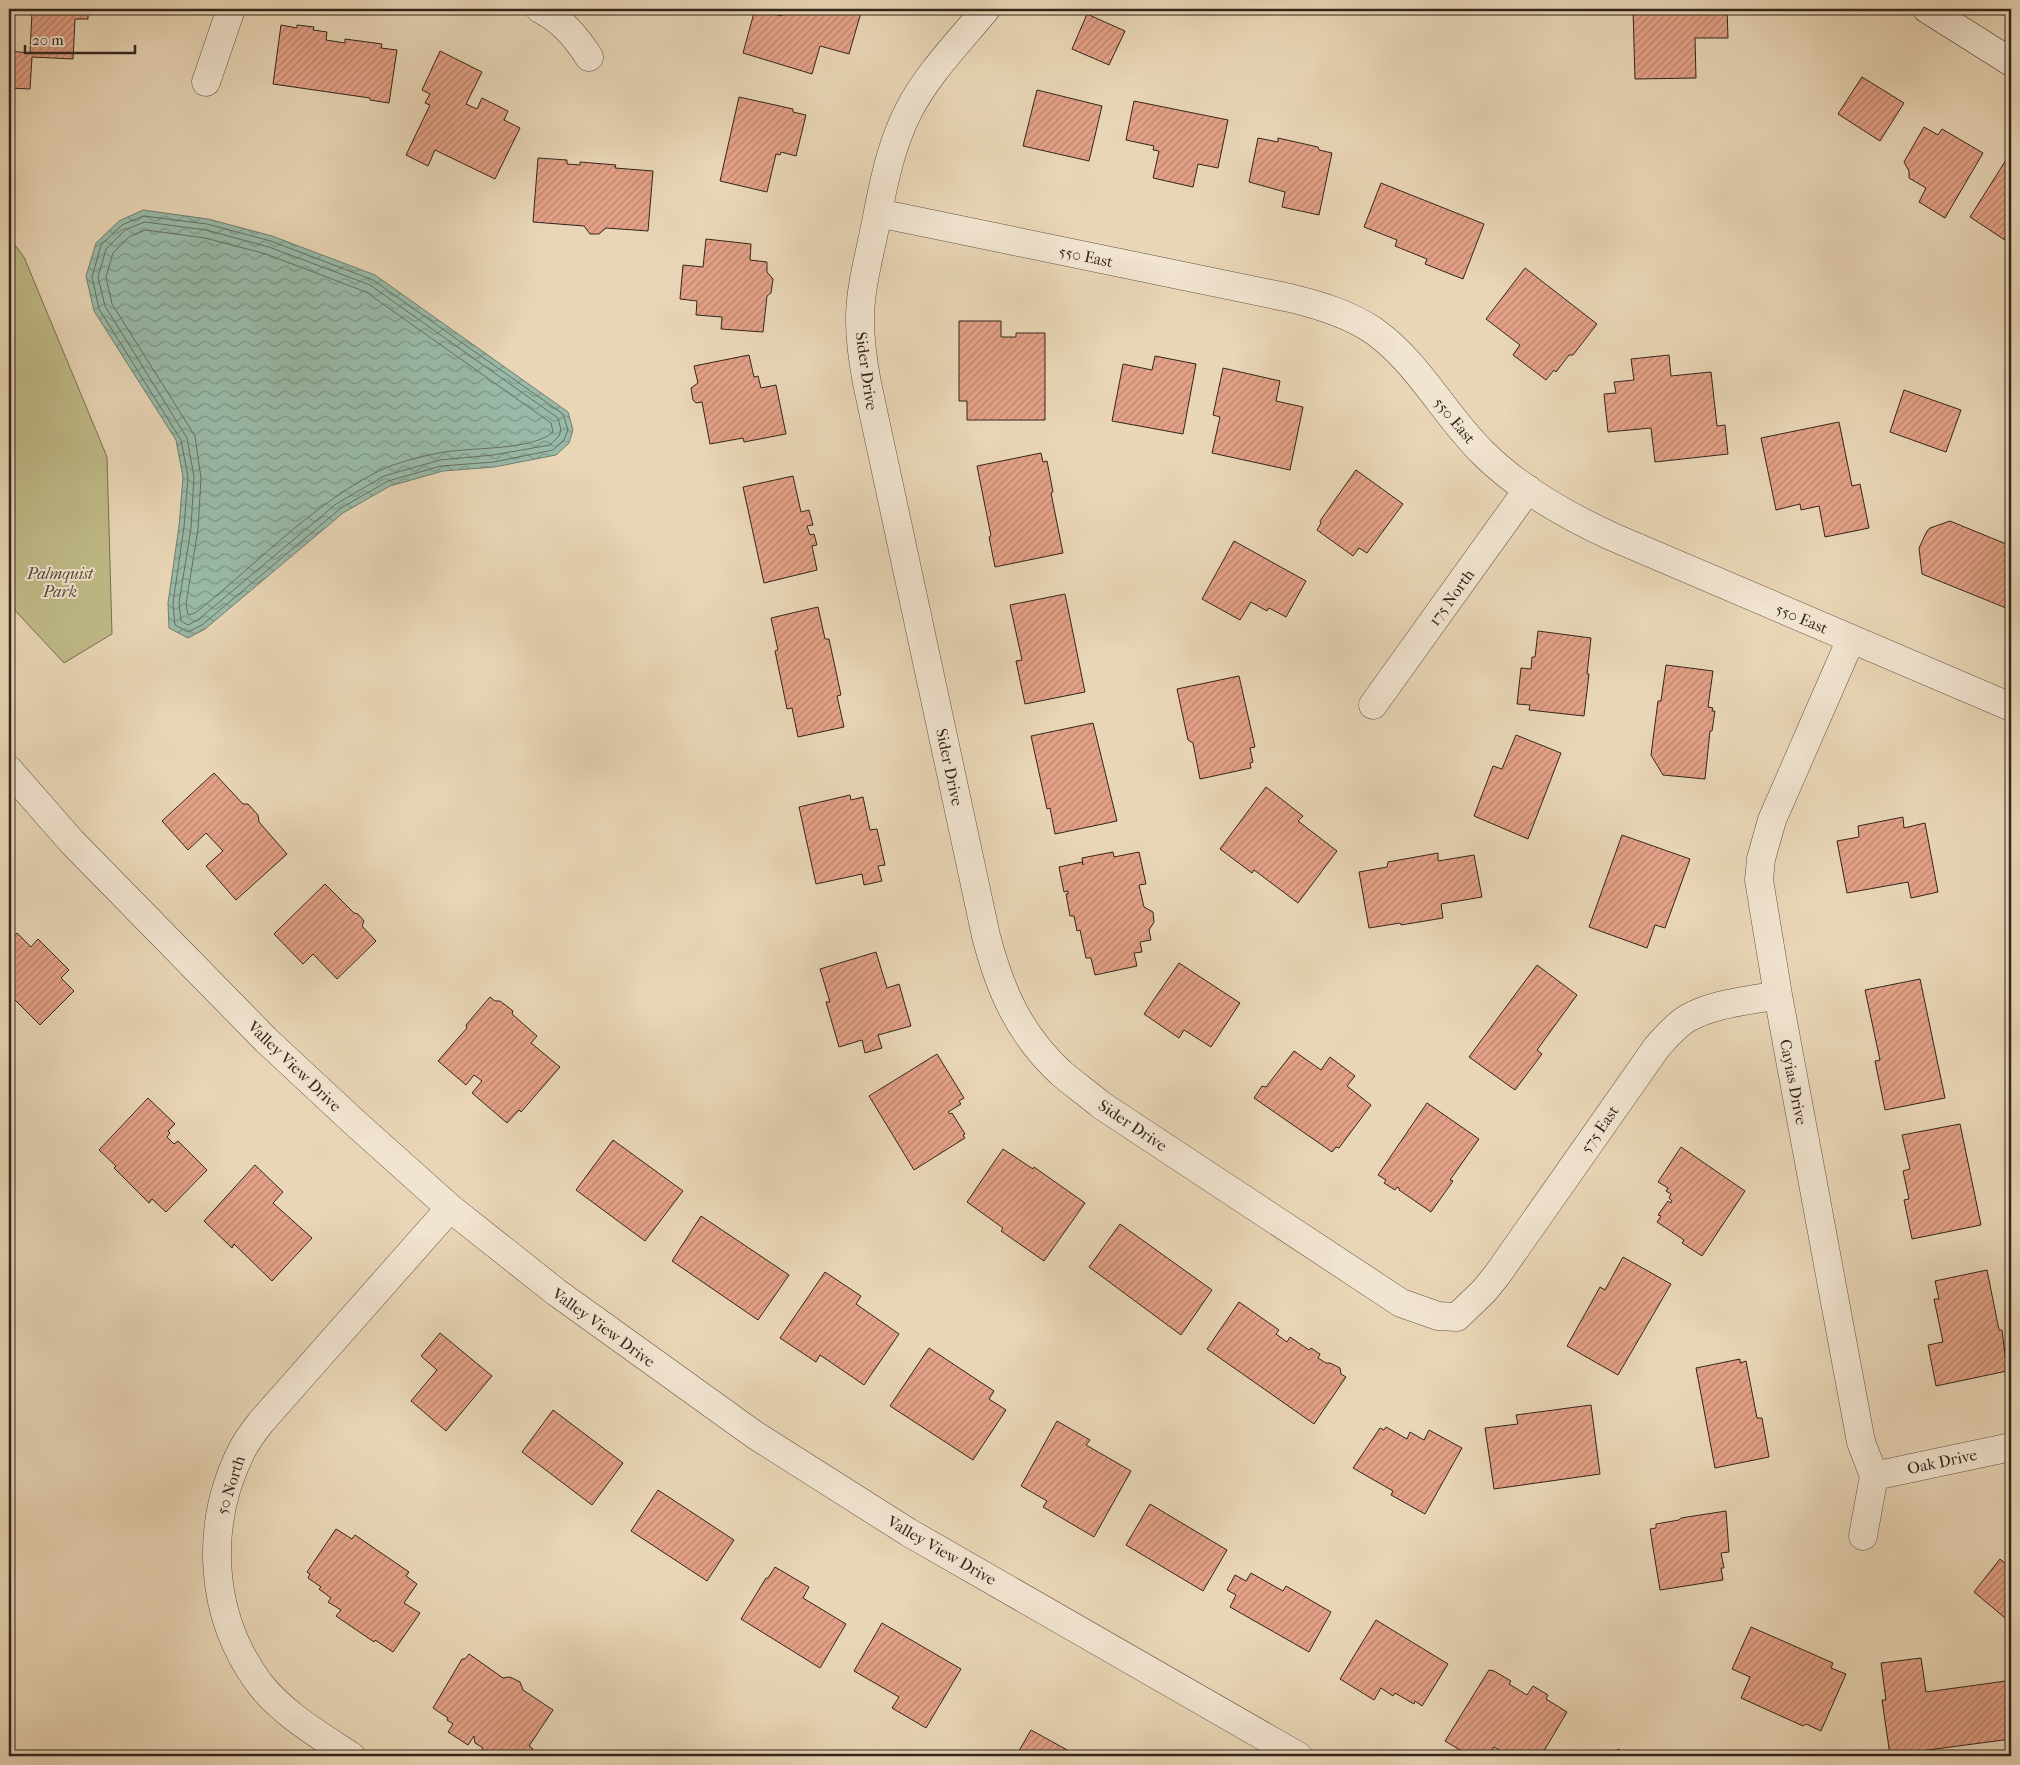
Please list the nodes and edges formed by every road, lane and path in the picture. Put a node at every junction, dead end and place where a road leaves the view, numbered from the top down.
1 (230, 9) edge
2 (540, 9) edge
3 (986, 9) edge
4 (1927, 9) edge
5 (589, 57) dead end
6 (2011, 62) edge
7 (206, 82) dead end
8 (878, 213) junction
9 (1528, 489) junction
10 (1850, 639) junction
11 (1374, 705) dead end
12 (2011, 707) edge
13 (9, 770) edge
14 (1778, 996) junction
15 (450, 1208) junction
16 (1457, 1316) joint
17 (2011, 1447) edge
18 (1874, 1476) junction
19 (1863, 1536) dead end
20 (351, 1756) edge
21 (1298, 1756) edge

1 - 7 street
2 - 5 street
3 - 8 street, Sider Drive
4 - 6 street
8 - 9 street, 550 East
8 - 16 street, Sider Drive
9 - 10 street, 550 East
9 - 11 street, 175 North
10 - 12 street, 550 East
10 - 14 street, Cayias Drive
13 - 15 street, Valley View Drive
14 - 16 street, 575 East
14 - 18 street, Cayias Drive
15 - 20 street, 50 North
15 - 21 street, Valley View Drive
17 - 18 street, Oak Drive
18 - 19 street

